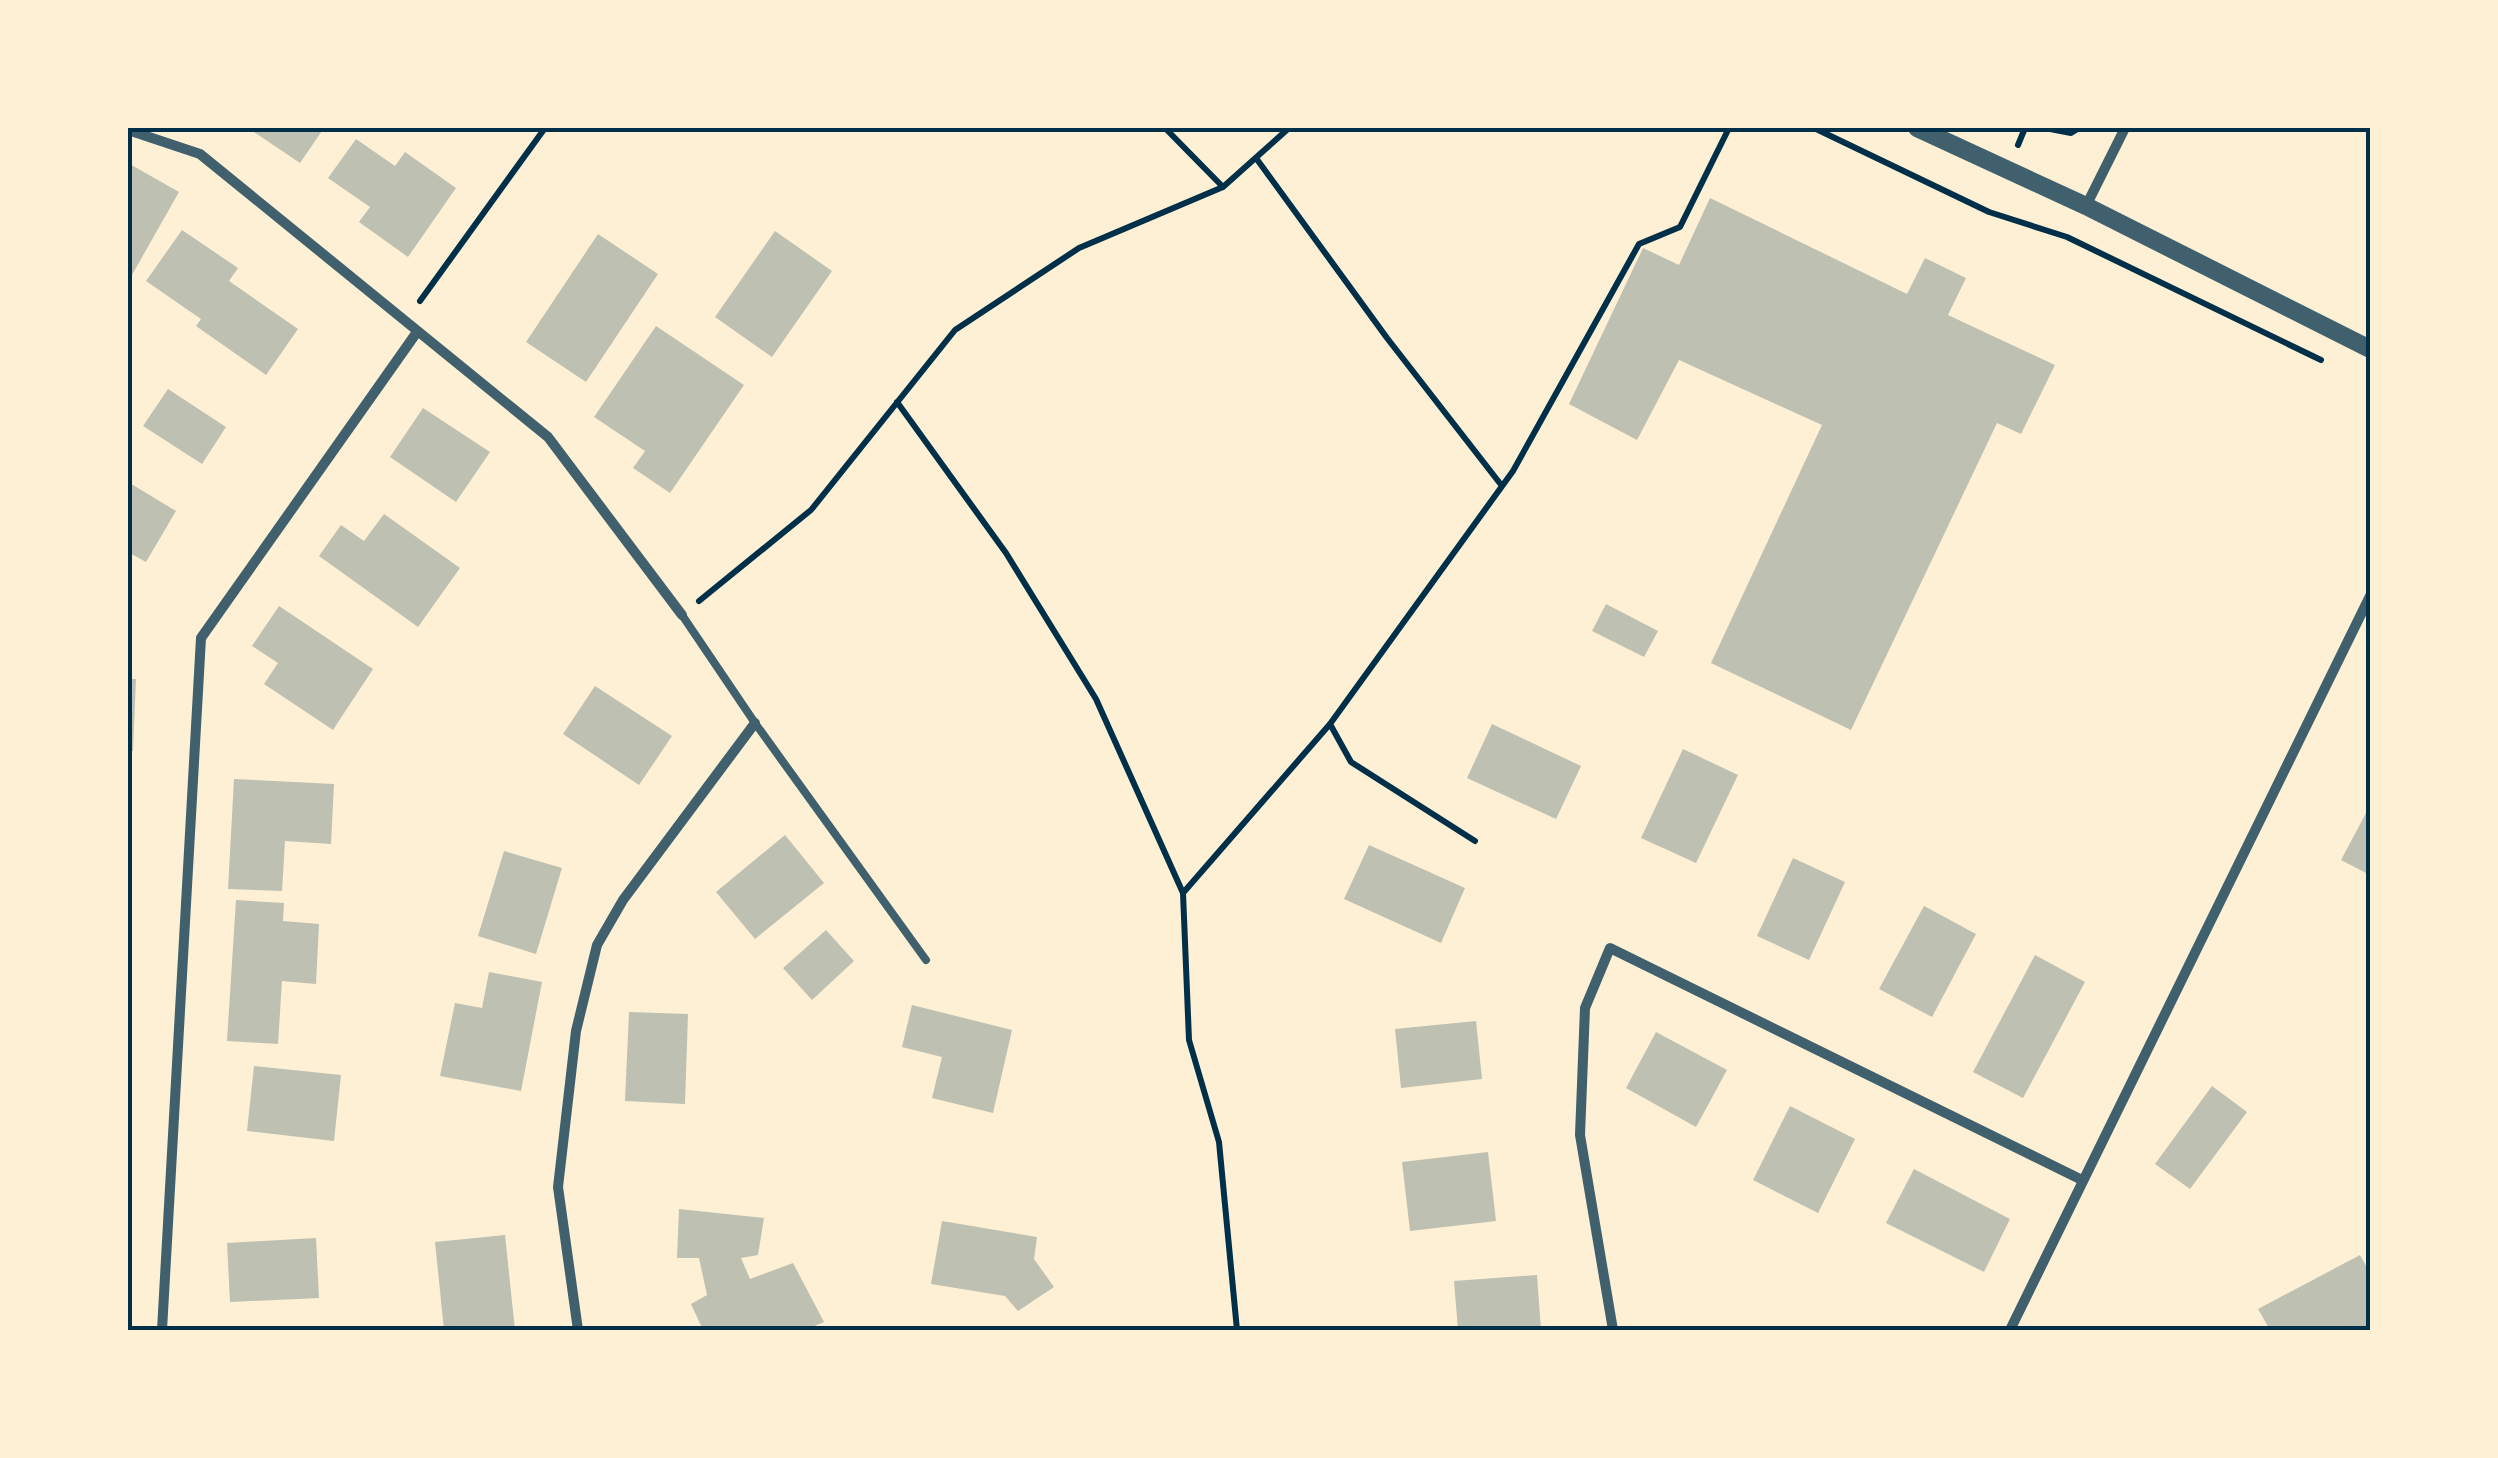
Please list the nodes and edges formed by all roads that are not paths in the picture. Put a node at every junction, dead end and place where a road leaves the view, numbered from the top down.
1 (1917, 128) edge
2 (2125, 128) edge
3 (128, 130) edge
4 (2086, 206) junction
5 (417, 332) junction
6 (2370, 350) edge
7 (2370, 596) edge
8 (682, 615) joint
9 (754, 724) junction
10 (926, 960) dead end
11 (2082, 1180) junction
12 (162, 1330) edge
13 (578, 1330) edge
14 (1613, 1330) edge
15 (2010, 1330) edge

1 - 4 street
2 - 4 street
3 - 5 street
4 - 6 street
5 - 8 street
5 - 12 street
7 - 11 street
8 - 9 lane
9 - 10 lane
9 - 13 street
11 - 14 street
11 - 15 street

